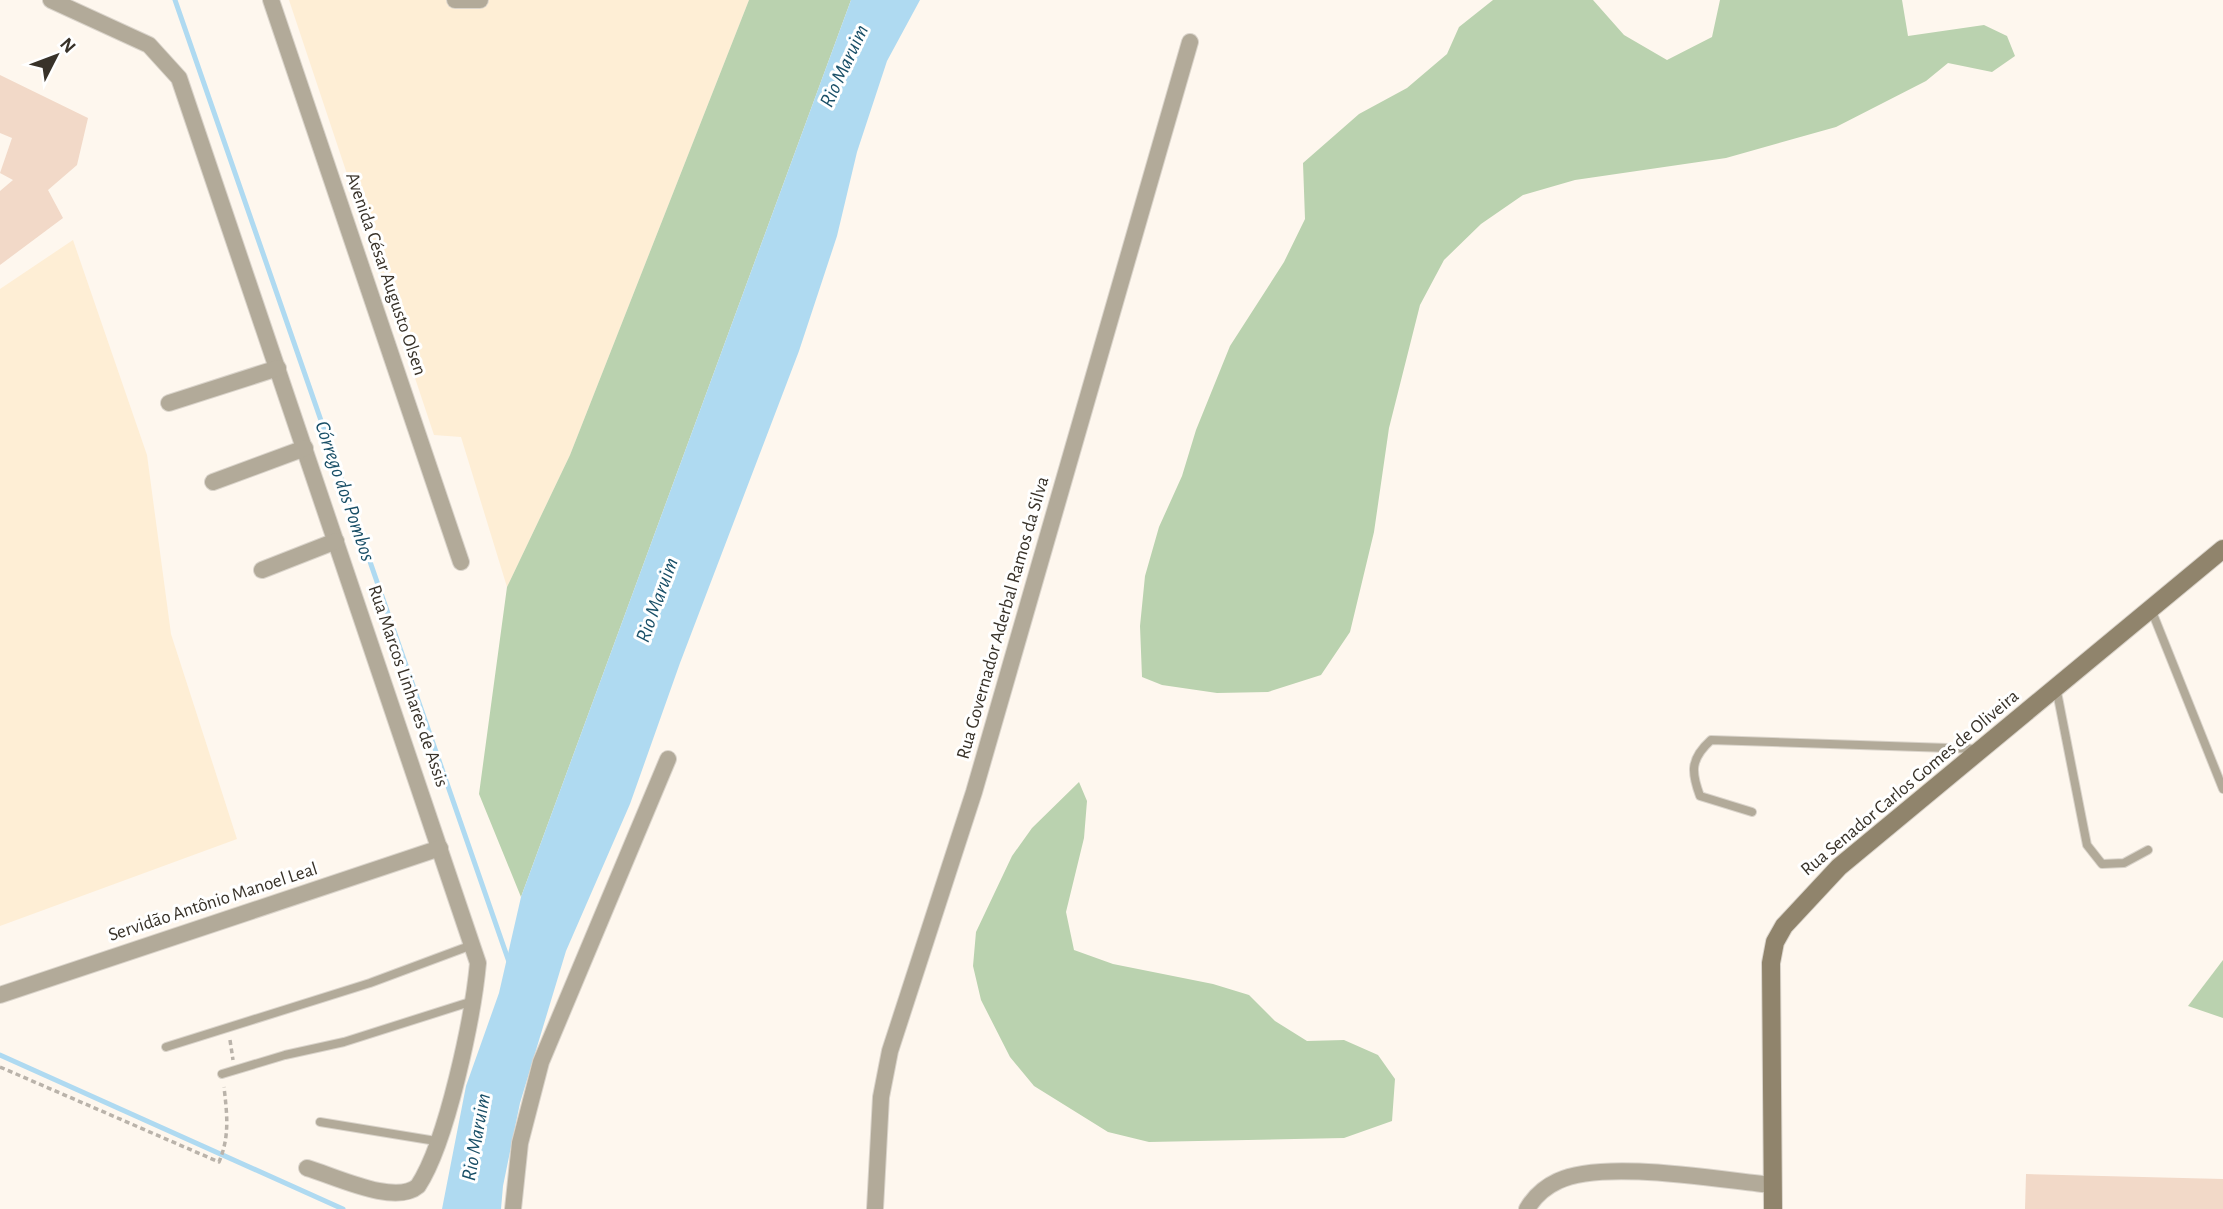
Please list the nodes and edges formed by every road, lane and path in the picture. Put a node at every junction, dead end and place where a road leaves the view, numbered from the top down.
1 (51, 0) edge
2 (271, 0) edge
3 (1190, 42) dead end
4 (278, 368) junction
5 (169, 403) dead end
6 (305, 448) junction
7 (213, 482) dead end
8 (336, 541) junction
9 (2223, 549) edge
10 (461, 562) dead end
11 (262, 570) dead end
12 (2151, 609) junction
13 (2056, 687) junction
14 (1981, 750) junction
15 (668, 759) dead end
16 (2223, 789) edge
17 (1752, 812) dead end
18 (440, 848) junction
19 (2148, 850) dead end
20 (472, 945) junction
21 (0, 995) edge
22 (473, 1001) junction
23 (228, 1027) junction
24 (166, 1047) dead end
25 (0, 1067) edge
26 (234, 1070) junction
27 (222, 1074) joint
28 (320, 1122) dead end
29 (436, 1141) junction
30 (307, 1168) dead end
31 (1772, 1185) junction
32 (513, 1209) edge
33 (875, 1209) edge
34 (1527, 1209) edge
35 (1773, 1209) edge

1 - 4 street, Rua Marcos Linhares de Assis
2 - 10 street, Avenida César Augusto Olsen
3 - 33 street, Rua Governador Aderbal Ramos da Silva
4 - 5 street
4 - 6 street, Rua Marcos Linhares de Assis
6 - 7 street
6 - 8 street, Rua Marcos Linhares de Assis
8 - 11 street
8 - 18 street, Rua Marcos Linhares de Assis
9 - 12 main road, Rua Senador Carlos Gomes de Oliveira
12 - 13 main road, Rua Senador Carlos Gomes de Oliveira
12 - 16 lane
13 - 14 main road, Rua Senador Carlos Gomes de Oliveira
13 - 19 lane
14 - 17 lane
14 - 31 main road, Rua Senador Carlos Gomes de Oliveira
15 - 32 street
18 - 20 street, Rua Marcos Linhares de Assis
18 - 21 street, Servidão Antônio Manoel Leal
20 - 22 street, Rua Marcos Linhares de Assis
20 - 23 lane
22 - 26 lane
22 - 29 street, Rua Marcos Linhares de Assis
23 - 24 lane
23 - 26 path
25 - 27 path
26 - 27 lane
28 - 29 lane
29 - 30 street, Rua Marcos Linhares de Assis
31 - 34 street
31 - 35 main road, Rua Senador Carlos Gomes de Oliveira

